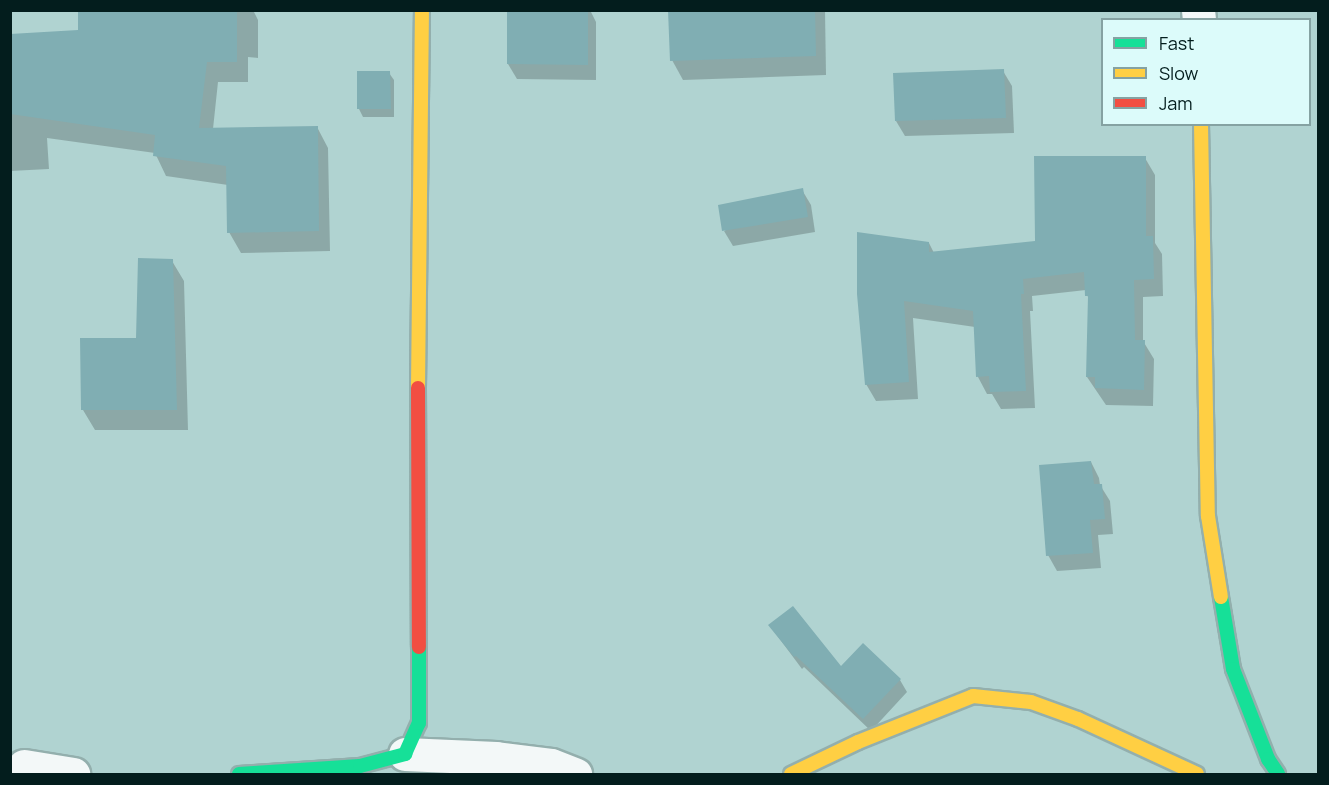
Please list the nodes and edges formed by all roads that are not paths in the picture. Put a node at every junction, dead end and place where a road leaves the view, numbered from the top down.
1 (422, 10) edge
2 (1201, 126) edge
3 (405, 754) junction
4 (24, 766) dead end
5 (73, 774) edge
6 (239, 774) edge
7 (575, 774) edge
8 (791, 774) edge
9 (1197, 774) edge
10 (1275, 774) edge

1 - 3 street
2 - 10 street
3 - 6 street
3 - 7 street
4 - 5 street
8 - 9 street

